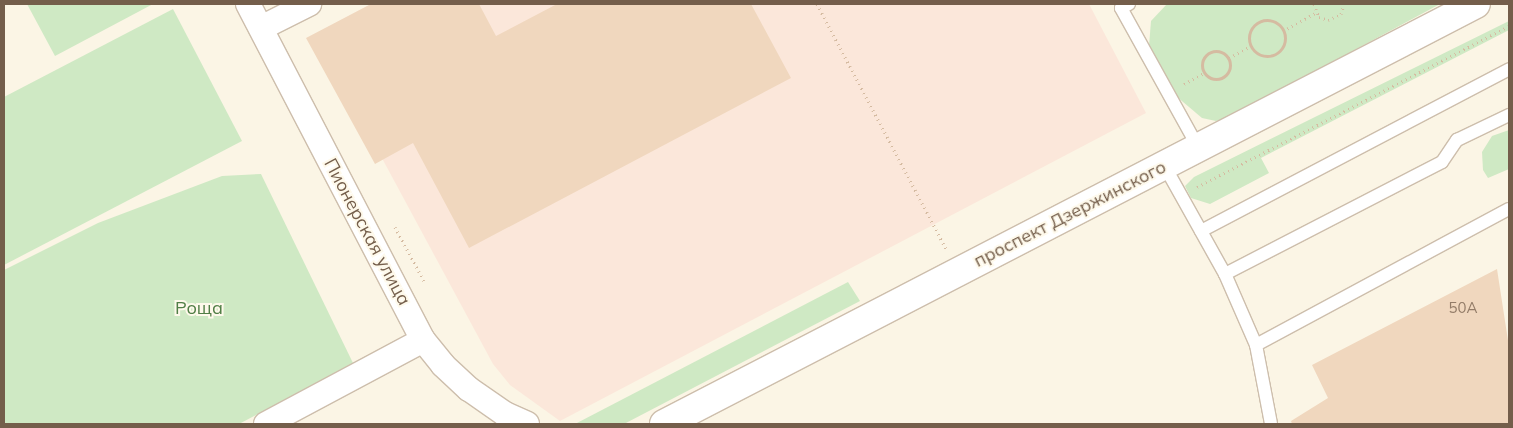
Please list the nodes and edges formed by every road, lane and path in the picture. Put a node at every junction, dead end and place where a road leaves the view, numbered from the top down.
1 (248, 4) edge
2 (309, 4) edge
3 (817, 4) edge
4 (1130, 4) edge
5 (1314, 4) edge
6 (1344, 4) edge
7 (1476, 4) edge
8 (1315, 13) junction
9 (1509, 26) edge
10 (261, 28) junction
11 (1283, 30) junction
12 (1251, 46) junction
13 (1229, 58) junction
14 (1509, 69) edge
15 (1509, 115) edge
16 (1198, 147) junction
17 (1164, 165) junction
18 (1181, 195) junction
19 (1509, 209) edge
20 (1201, 231) junction
21 (958, 272) junction
22 (1225, 274) junction
23 (423, 340) junction
24 (1256, 345) junction
25 (266, 424) edge
26 (527, 424) edge
27 (664, 424) edge
28 (1271, 424) edge

1 - 10 street, Пионерская улица
2 - 10 street
3 - 21 path
4 - 16 lane
5 - 8 path
6 - 8 path
7 - 16 street, проспект Дзержинского
8 - 11 path
9 - 18 path
10 - 23 street, Пионерская улица
11 - 12 path
11 - 12 path
12 - 13 path
13 - 13 path
14 - 20 lane
15 - 22 lane
16 - 17 street, проспект Дзержинского
17 - 18 lane
17 - 21 street, проспект Дзержинского
18 - 20 lane
19 - 24 lane
20 - 22 lane
21 - 27 street, проспект Дзержинского
22 - 24 lane
23 - 25 street
23 - 26 street, Пионерская улица
24 - 28 lane

